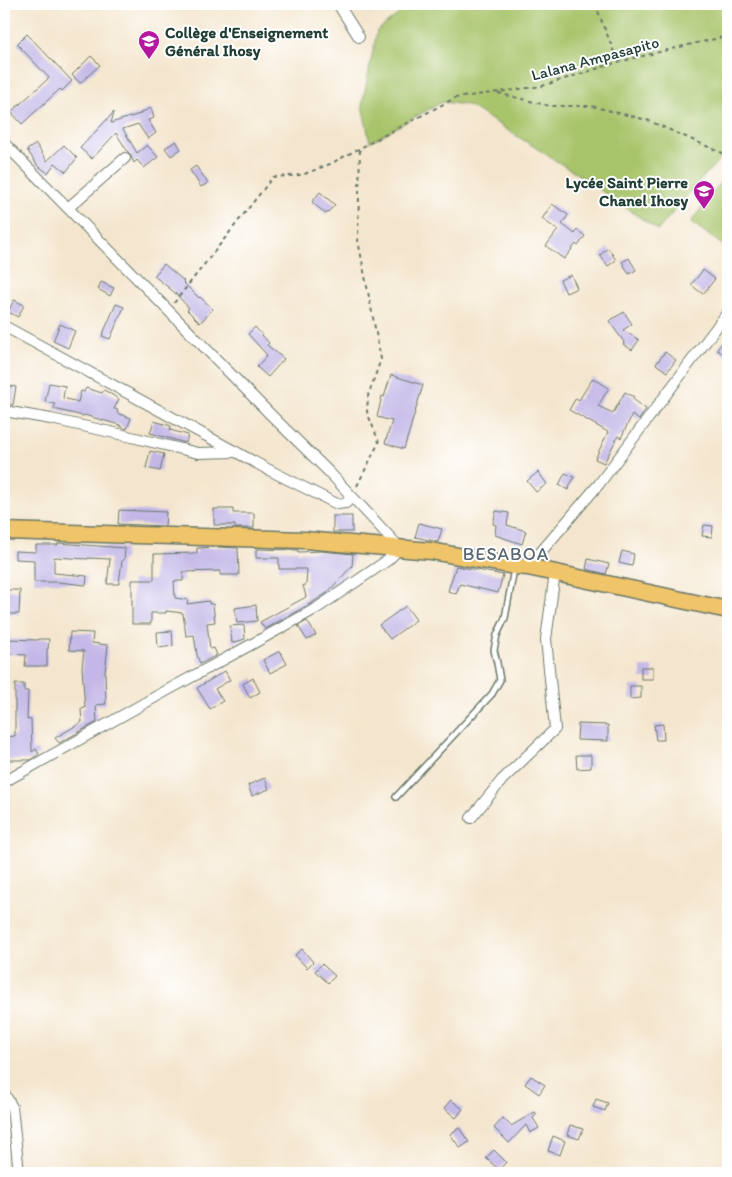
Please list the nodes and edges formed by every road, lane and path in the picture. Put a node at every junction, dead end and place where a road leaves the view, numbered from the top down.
1 (338, 4) edge
2 (594, 4) edge
3 (728, 36) edge
4 (359, 37) dead end
5 (618, 62) junction
6 (496, 93) junction
7 (4, 143) edge
8 (360, 148) junction
9 (727, 155) dead end
10 (125, 158) dead end
11 (68, 208) junction
12 (168, 310) junction
13 (728, 312) edge
14 (4, 326) edge
15 (4, 411) edge
16 (237, 452) junction
17 (351, 496) junction
18 (4, 531) edge
19 (400, 548) junction
20 (521, 567) junction
21 (555, 573) junction
22 (728, 610) edge
23 (4, 782) edge
24 (396, 797) dead end
25 (471, 818) dead end
26 (4, 1093) edge
27 (19, 1173) edge

1 - 4 street
2 - 5 path
3 - 5 path, Lalana Ampasapito
5 - 6 path, Lalana Ampasapito
6 - 8 path, Lalana Ampasapito
6 - 9 path
7 - 11 street
8 - 12 path, Lalana Ampasapito
8 - 17 path
10 - 11 street
11 - 12 street
12 - 17 street
13 - 20 street
14 - 16 street
15 - 16 street
16 - 17 street
17 - 19 street
18 - 19 main road
19 - 20 main road
19 - 23 street
20 - 21 main road
20 - 24 lane
21 - 22 main road
21 - 25 street
26 - 27 street

